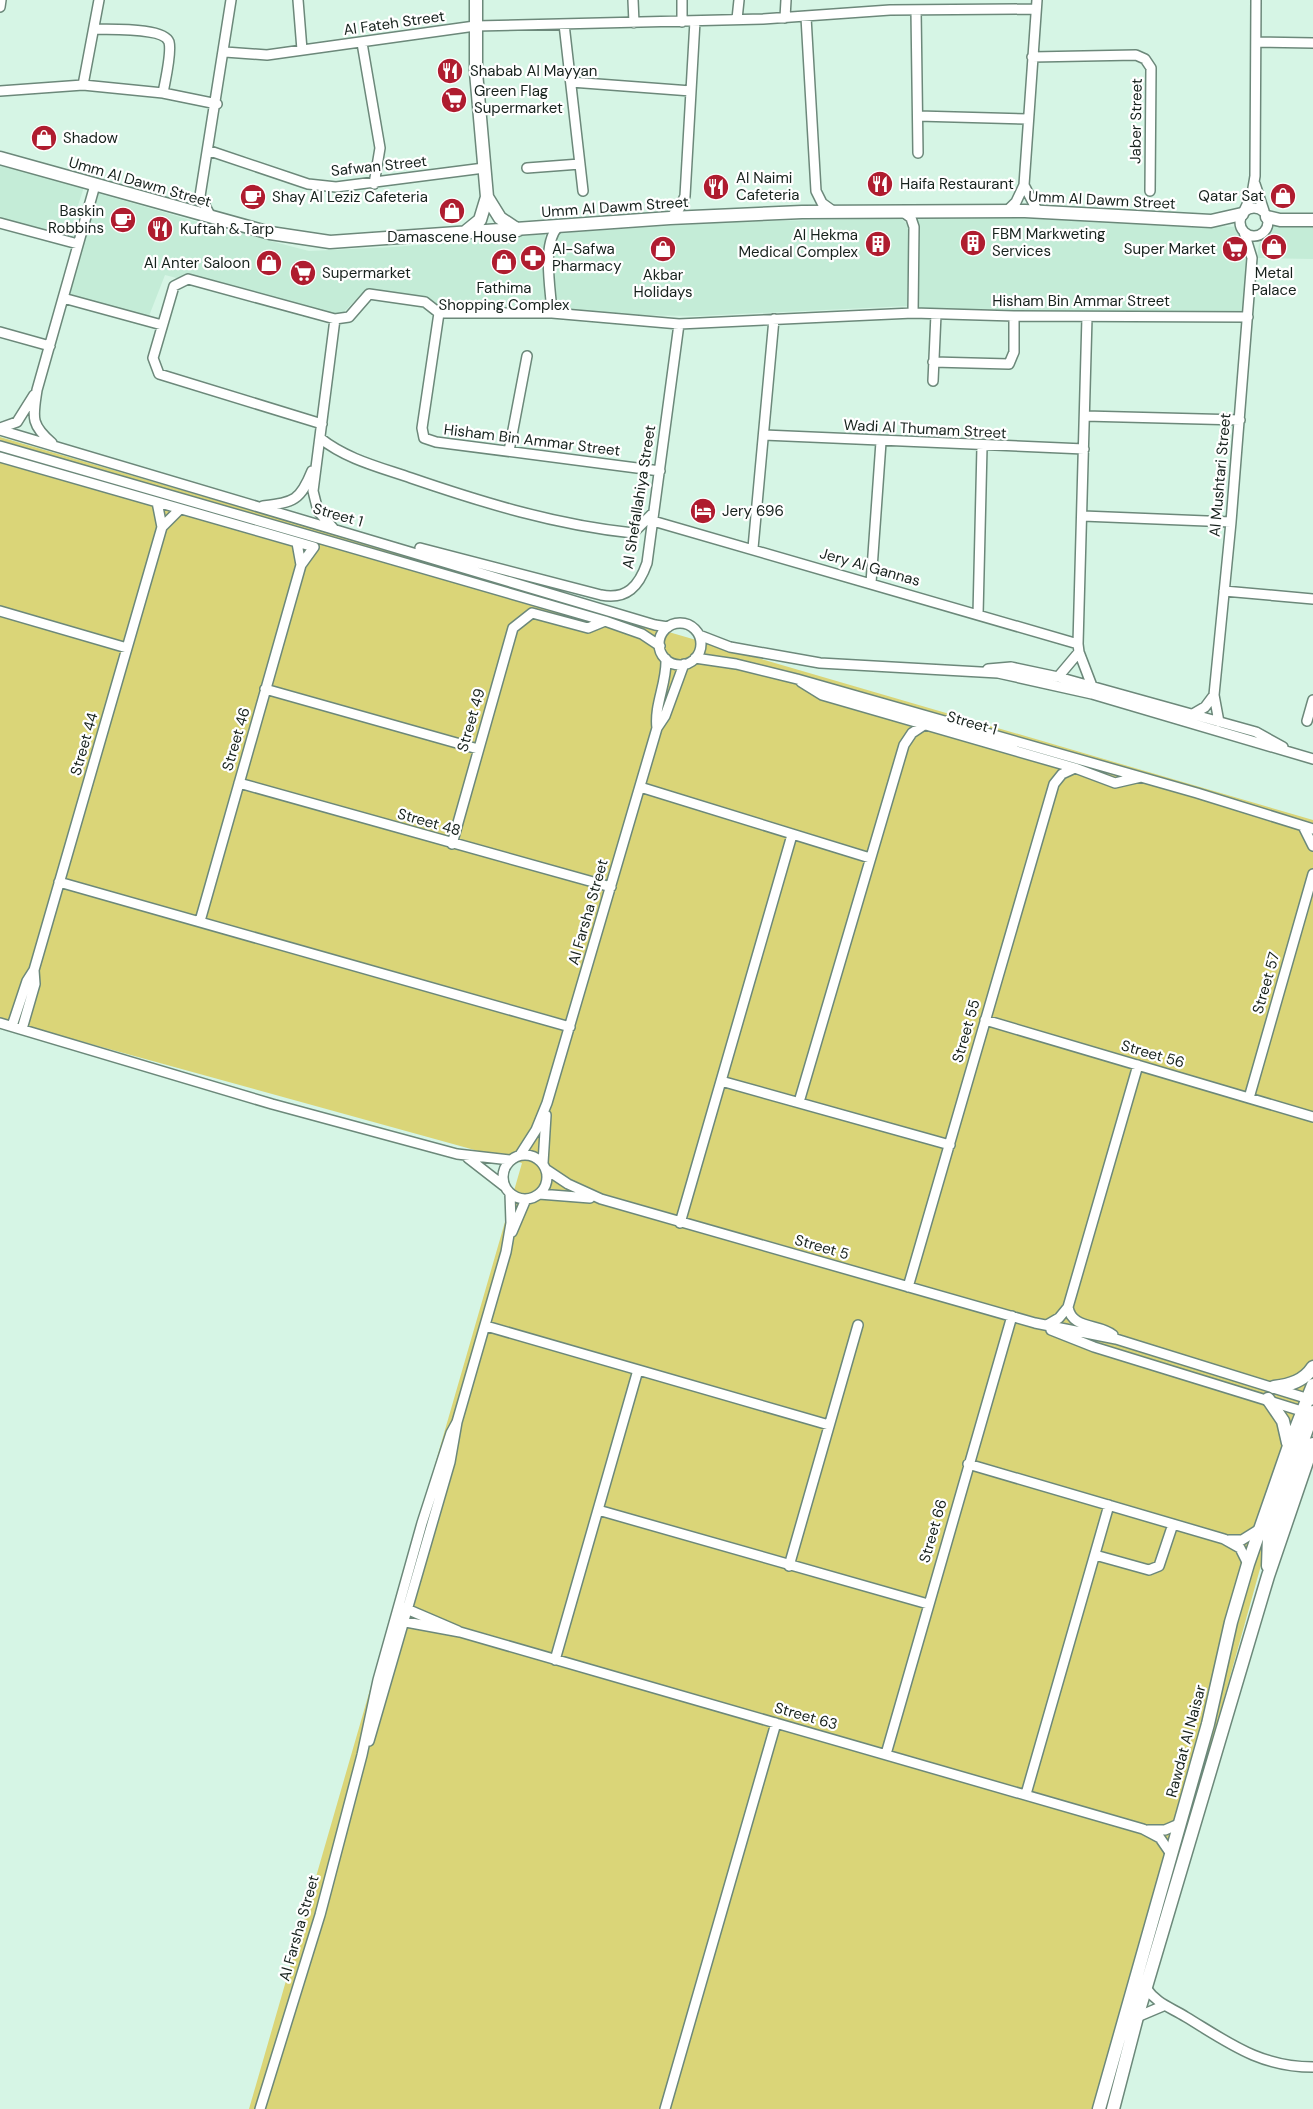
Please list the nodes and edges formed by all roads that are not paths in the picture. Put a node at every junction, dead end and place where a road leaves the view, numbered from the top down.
1 (1, 0) edge
2 (99, 0) edge
3 (231, 0) edge
4 (298, 0) edge
5 (476, 0) edge
6 (633, 0) edge
7 (682, 0) edge
8 (739, 0) edge
9 (786, 0) edge
10 (891, 0) edge
11 (1256, 0) edge
12 (1036, 4) edge
13 (0, 7) edge
14 (890, 10) junction
15 (916, 10) junction
16 (806, 17) junction
17 (785, 18) junction
18 (737, 19) junction
19 (695, 21) junction
20 (682, 22) junction
21 (634, 23) junction
22 (564, 24) junction
23 (475, 26) junction
24 (94, 29) junction
25 (1258, 42) junction
26 (362, 43) junction
27 (1313, 43) edge
28 (225, 51) junction
29 (302, 51) junction
30 (1032, 57) junction
31 (571, 82) junction
32 (83, 85) junction
33 (0, 91) edge
34 (691, 91) junction
35 (163, 93) junction
36 (216, 104) junction
37 (918, 116) junction
38 (1028, 119) junction
39 (210, 151) junction
40 (918, 153) dead end
41 (0, 158) edge
42 (580, 164) junction
43 (484, 168) junction
44 (527, 168) dead end
45 (1255, 176) junction
46 (95, 184) junction
47 (374, 184) junction
48 (1024, 185) junction
49 (583, 191) dead end
50 (816, 191) junction
51 (1150, 191) dead end
52 (200, 196) junction
53 (685, 196) junction
54 (487, 197) junction
55 (185, 211) junction
56 (833, 211) junction
57 (900, 211) junction
58 (1007, 211) junction
59 (802, 212) junction
60 (1038, 212) junction
61 (1243, 213) junction
62 (1265, 214) junction
63 (700, 216) junction
64 (211, 218) junction
65 (670, 218) junction
66 (1313, 220) edge
67 (0, 223) edge
68 (559, 226) junction
69 (518, 230) junction
70 (1244, 232) junction
71 (462, 234) junction
72 (1260, 234) junction
73 (78, 244) junction
74 (1252, 258) junction
75 (63, 298) junction
76 (440, 313) junction
77 (552, 313) junction
78 (913, 313) junction
79 (936, 314) junction
80 (1014, 316) junction
81 (1087, 317) junction
82 (1248, 317) junction
83 (335, 319) junction
84 (774, 319) junction
85 (679, 324) junction
86 (162, 325) junction
87 (0, 332) edge
88 (50, 346) junction
89 (527, 356) dead end
90 (933, 362) junction
91 (933, 381) dead end
92 (37, 390) junction
93 (1085, 416) junction
94 (1240, 420) junction
95 (322, 424) junction
96 (0, 429) edge
97 (764, 435) junction
98 (320, 438) junction
99 (880, 442) junction
100 (0, 446) edge
101 (56, 447) junction
102 (982, 447) junction
103 (1084, 449) junction
104 (509, 451) junction
105 (0, 457) edge
106 (316, 460) junction
107 (660, 471) junction
108 (158, 502) junction
109 (258, 507) junction
110 (180, 509) junction
111 (1083, 516) junction
112 (653, 517) junction
113 (1231, 522) junction
114 (162, 527) junction
115 (335, 530) junction
116 (379, 542) junction
117 (297, 543) junction
118 (753, 548) junction
119 (301, 565) junction
120 (871, 583) junction
121 (1224, 591) junction
122 (1313, 600) edge
123 (0, 611) edge
124 (532, 613) joint
125 (978, 615) junction
126 (605, 621) junction
127 (668, 627) junction
128 (699, 635) junction
129 (660, 646) junction
130 (127, 648) junction
131 (1078, 648) junction
132 (695, 658) junction
133 (666, 659) junction
134 (684, 664) junction
135 (982, 671) junction
136 (1058, 677) junction
137 (797, 679) junction
138 (1092, 686) junction
139 (265, 689) junction
140 (1214, 695) junction
141 (1313, 700) edge
142 (1193, 714) junction
143 (899, 718) junction
144 (1307, 721) dead end
145 (1219, 722) junction
146 (924, 725) junction
147 (657, 728) junction
148 (904, 745) junction
149 (478, 749) junction
150 (1287, 750) junction
151 (1313, 759) edge
152 (1044, 760) junction
153 (1075, 768) junction
154 (1141, 777) junction
155 (239, 783) junction
156 (1054, 784) junction
157 (640, 787) junction
158 (1303, 826) junction
159 (1313, 829) edge
160 (792, 835) junction
161 (452, 844) junction
162 (1313, 846) edge
163 (870, 858) junction
164 (1313, 875) edge
165 (59, 882) junction
166 (611, 887) junction
167 (200, 921) junction
168 (34, 970) junction
169 (985, 1020) junction
170 (0, 1023) edge
171 (12, 1026) junction
172 (570, 1027) junction
173 (22, 1029) junction
174 (1138, 1065) junction
175 (721, 1081) junction
176 (1249, 1098) junction
177 (799, 1102) junction
178 (547, 1103) junction
179 (1313, 1116) edge
180 (950, 1145) junction
181 (457, 1154) junction
182 (520, 1155) junction
183 (510, 1160) junction
184 (545, 1166) junction
185 (507, 1190) junction
186 (539, 1194) junction
187 (526, 1199) junction
188 (601, 1199) junction
189 (680, 1222) junction
190 (506, 1252) junction
191 (908, 1287) junction
192 (1068, 1307) junction
193 (1012, 1316) junction
194 (1035, 1323) junction
195 (858, 1325) dead end
196 (1047, 1325) junction
197 (486, 1326) junction
198 (1116, 1339) junction
199 (1313, 1367) edge
200 (638, 1370) junction
201 (1313, 1385) edge
202 (1271, 1393) junction
203 (1311, 1408) edge
204 (829, 1425) junction
205 (1313, 1444) edge
206 (1288, 1446) junction
207 (1313, 1460) edge
208 (968, 1464) junction
209 (1302, 1474) junction
210 (1109, 1505) junction
211 (598, 1510) junction
212 (1173, 1524) junction
213 (1258, 1530) junction
214 (1224, 1539) junction
215 (1095, 1555) junction
216 (1248, 1564) junction
217 (789, 1566) junction
218 (1268, 1576) junction
219 (928, 1604) junction
220 (403, 1607) junction
221 (399, 1621) junction
222 (460, 1632) junction
223 (555, 1660) junction
224 (776, 1723) junction
225 (886, 1755) junction
226 (1026, 1794) junction
227 (1179, 1824) junction
228 (1143, 1829) junction
229 (1171, 1854) junction
230 (1146, 1988) junction
231 (1162, 2006) junction
232 (1137, 2017) junction
233 (1313, 2067) edge
234 (260, 2109) edge
235 (664, 2109) edge
236 (1099, 2109) edge
237 (1113, 2109) edge

1 - 13 street
2 - 24 street
3 - 28 street
4 - 29 street
5 - 23 street
6 - 21 street
7 - 20 street
8 - 18 street
9 - 17 street
10 - 14 street
11 - 25 street
12 - 15 street, Al Fateh Street
12 - 30 street
14 - 15 street, Al Fateh Street
14 - 16 street, Al Fateh Street
15 - 37 street
16 - 17 street, Al Fateh Street
16 - 50 street
17 - 18 street, Al Fateh Street
18 - 19 street, Al Fateh Street
19 - 20 street, Al Fateh Street
19 - 34 street
20 - 21 street, Al Fateh Street
21 - 22 street, Al Fateh Street
22 - 23 street, Al Fateh Street
22 - 31 street
23 - 26 street, Al Fateh Street
23 - 43 street
24 - 32 street
24 - 35 street
25 - 27 street
25 - 45 street
26 - 29 street, Al Fateh Street
26 - 47 street
28 - 29 street, Al Fateh Street
28 - 36 street
30 - 38 street
30 - 51 street, Jaber Street
31 - 34 street
31 - 42 street
32 - 33 street
32 - 35 street
34 - 53 street
35 - 36 street
36 - 39 street
37 - 38 street
37 - 40 street
38 - 48 street
39 - 47 street, Safwan Street
39 - 52 street
41 - 46 street, Umm Al Dawm Street
42 - 44 street
42 - 49 street
43 - 47 street, Safwan Street
43 - 54 street
45 - 61 street
45 - 62 street
46 - 55 street, Umm Al Dawm Street
46 - 73 street
48 - 58 street
48 - 60 street
50 - 56 street
50 - 59 street
52 - 55 street
52 - 64 street
53 - 63 street
53 - 65 street
54 - 69 street
54 - 71 street
55 - 64 street, Umm Al Dawm Street
56 - 57 street, Umm Al Dawm Street
56 - 59 street, Umm Al Dawm Street
57 - 58 street, Umm Al Dawm Street
57 - 78 street
58 - 60 street, Umm Al Dawm Street
59 - 63 street, Umm Al Dawm Street
60 - 61 street, Umm Al Dawm Street
61 - 62 street
61 - 70 street
62 - 66 street
62 - 72 street
63 - 65 street, Umm Al Dawm Street
64 - 71 street, Umm Al Dawm Street
65 - 68 street, Umm Al Dawm Street
67 - 73 street
68 - 69 street, Umm Al Dawm Street
68 - 77 street
69 - 71 street, Umm Al Dawm Street
70 - 72 street
70 - 74 street, Al Mushtari Street
72 - 74 street, Al Mushtari Street
73 - 75 street
74 - 82 street, Al Mushtari Street
75 - 86 street
75 - 88 street
76 - 77 street, Hisham Bin Ammar Street
76 - 83 street
76 - 104 street, Hisham Bin Ammar Street
77 - 85 street, Hisham Bin Ammar Street
78 - 79 street, Hisham Bin Ammar Street
78 - 84 street, Hisham Bin Ammar Street
79 - 80 street, Hisham Bin Ammar Street
79 - 90 street
80 - 81 street, Hisham Bin Ammar Street
80 - 90 street
81 - 82 street, Hisham Bin Ammar Street
81 - 93 street
82 - 94 street, Al Mushtari Street
83 - 86 street
83 - 95 street
84 - 85 street, Hisham Bin Ammar Street
84 - 97 street
85 - 107 street, Al Shefallahiya Street
86 - 95 street
87 - 88 street
88 - 92 street
89 - 104 street
90 - 91 street
92 - 96 street
92 - 101 street
93 - 94 street
93 - 103 street
94 - 113 street, Al Mushtari Street
95 - 98 street
96 - 101 street, Street 1
97 - 99 street, Wadi Al Thumam Street
97 - 118 street
98 - 106 street
98 - 112 street
99 - 102 street, Wadi Al Thumam Street
99 - 120 street
100 - 126 street, Street 1
101 - 109 street, Street 1
102 - 103 street, Wadi Al Thumam Street
102 - 125 street
103 - 111 street
104 - 107 street, Hisham Bin Ammar Street
105 - 108 street
106 - 109 street
106 - 115 street
107 - 112 street, Al Shefallahiya Street
108 - 110 street
108 - 114 street, Street 44
109 - 115 street, Street 1
110 - 114 street, Street 44
110 - 117 street
111 - 113 street
111 - 131 street
112 - 116 street, Al Shefallahiya Street
112 - 118 street, Jery Al Gannas
113 - 121 street, Al Mushtari Street
114 - 130 street, Street 44
115 - 116 street, Street 1
116 - 127 street, Street 1
117 - 119 street, Street 46
117 - 119 street, Street 46
118 - 120 street, Jery Al Gannas
119 - 139 street, Street 46
120 - 125 street, Jery Al Gannas
121 - 122 street
121 - 140 street, Al Mushtari Street
123 - 130 street
124 - 126 street, Street 1
124 - 149 street, Street 49
125 - 131 street, Jery Al Gannas
126 - 129 street, Street 1
127 - 128 street
127 - 129 street
128 - 132 street
128 - 135 street
129 - 133 street
130 - 165 street, Street 44
131 - 136 street
131 - 138 street
132 - 134 street
132 - 137 street, Street 1
133 - 134 street
133 - 147 street, Al Farsha Street
134 - 147 street, Al Farsha Street
135 - 136 street
135 - 150 street
136 - 138 street
137 - 143 street, Street 1
137 - 154 street, Street 1
138 - 142 street
139 - 149 street
139 - 155 street, Street 46
140 - 142 street
140 - 145 street, Al Mushtari Street
141 - 144 street
142 - 145 street
143 - 146 street, Street 1
143 - 148 street
145 - 150 street
146 - 148 street
146 - 152 street, Street 1
147 - 157 street, Al Farsha Street
148 - 163 street
149 - 161 street, Street 49
150 - 151 street
152 - 153 street, Street 1
152 - 156 street
153 - 154 street, Street 1
153 - 156 street
154 - 158 street, Street 1
155 - 161 street, Street 48
155 - 167 street, Street 46
156 - 169 street, Street 55
157 - 160 street
157 - 166 street, Al Farsha Street
158 - 159 street, Street 1
158 - 162 street
160 - 163 street
160 - 175 street
161 - 166 street, Street 48
163 - 177 street
164 - 176 street, Street 57
165 - 167 street
165 - 168 street, Street 44
166 - 172 street, Al Farsha Street
167 - 172 street
168 - 171 street, Street 44
168 - 173 street, Street 44
169 - 174 street, Street 56
169 - 180 street, Street 55
170 - 171 street
171 - 173 street
172 - 178 street, Al Farsha Street
173 - 181 street
174 - 176 street, Street 56
174 - 192 street
175 - 177 street
175 - 189 street
176 - 179 street, Street 56
177 - 180 street
178 - 182 street, Al Farsha Street
178 - 184 street, Al Farsha Street
180 - 191 street, Street 55
181 - 183 street
181 - 185 street
182 - 183 street
182 - 184 street
183 - 185 street
184 - 186 street
184 - 188 street, Street 5
185 - 187 street
185 - 190 street, Al Farsha Street
186 - 187 street
186 - 188 street, Street 5
187 - 190 street, Al Farsha Street
188 - 189 street, Street 5
189 - 191 street, Street 5
190 - 197 street, Al Farsha Street
191 - 193 street, Street 5
192 - 196 street
192 - 198 street
193 - 194 street, Street 5
193 - 208 street, Street 66
194 - 196 street
194 - 202 street
195 - 204 street
196 - 198 street
197 - 200 street
197 - 220 street, Al Farsha Street
198 - 202 street
199 - 202 street
200 - 204 street
200 - 211 street
201 - 203 street, Rawdat Al Naisar
202 - 203 street
202 - 206 street
203 - 206 street, Rawdat Al Naisar
203 - 218 street
204 - 217 street
205 - 209 street, Rawdat Al Naisar
206 - 213 street, Rawdat Al Naisar
207 - 209 street
208 - 210 street
208 - 219 street, Street 66
209 - 218 street, Rawdat Al Naisar
210 - 212 street
210 - 215 street
211 - 217 street
211 - 223 street
212 - 214 street
212 - 215 street
213 - 214 street
213 - 216 street, Rawdat Al Naisar
214 - 216 street
215 - 226 street
216 - 227 street, Rawdat Al Naisar
217 - 219 street
218 - 230 street, Rawdat Al Naisar
219 - 225 street, Street 66
220 - 221 street, Al Farsha Street
220 - 222 street, Street 63
221 - 222 street, Street 63
221 - 234 street, Al Farsha Street
222 - 223 street, Street 63
223 - 224 street, Street 63
224 - 225 street, Street 63
224 - 235 street
225 - 226 street, Street 63
226 - 228 street, Street 63
227 - 228 street, Street 63
227 - 229 street, Rawdat Al Naisar
228 - 229 street, Street 63
229 - 236 street, Rawdat Al Naisar
230 - 231 street
230 - 232 street, Rawdat Al Naisar
231 - 232 street
231 - 233 street
232 - 237 street, Rawdat Al Naisar

